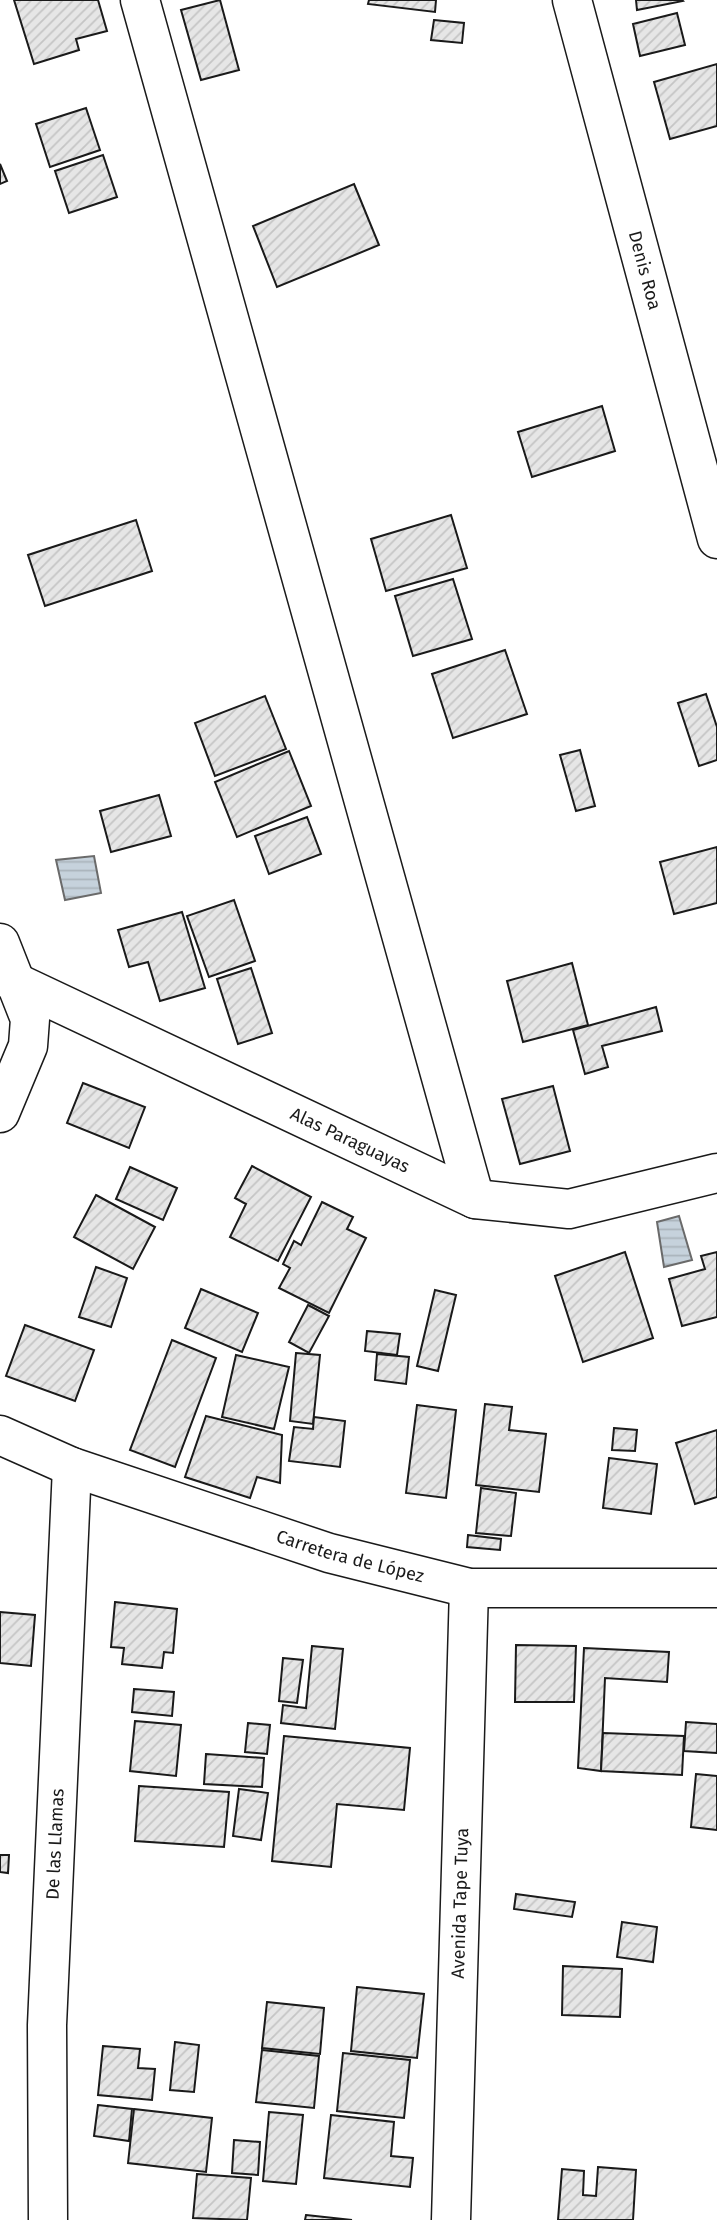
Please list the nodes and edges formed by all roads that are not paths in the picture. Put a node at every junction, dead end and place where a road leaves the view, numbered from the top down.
1 (140, 0) edge
2 (572, 0) edge
3 (717, 539) edge
4 (0, 943) edge
5 (8, 979) edge
6 (0, 1113) edge
7 (717, 1173) edge
8 (475, 1199) junction
9 (0, 1435) edge
10 (72, 1467) junction
11 (469, 1588) junction
12 (717, 1588) edge
13 (48, 2220) edge
14 (451, 2220) edge

1 - 8 street
2 - 3 street, Denis Roa
4 - 5 street
5 - 6 street
5 - 8 street, Alas Paraguayas
7 - 8 street, Alas Paraguayas
9 - 10 street, Carretera de López
10 - 11 street, Carretera de López
10 - 13 street, De las Llamas
11 - 12 street, Carretera de López
11 - 14 street, Avenida Tape Tuya

